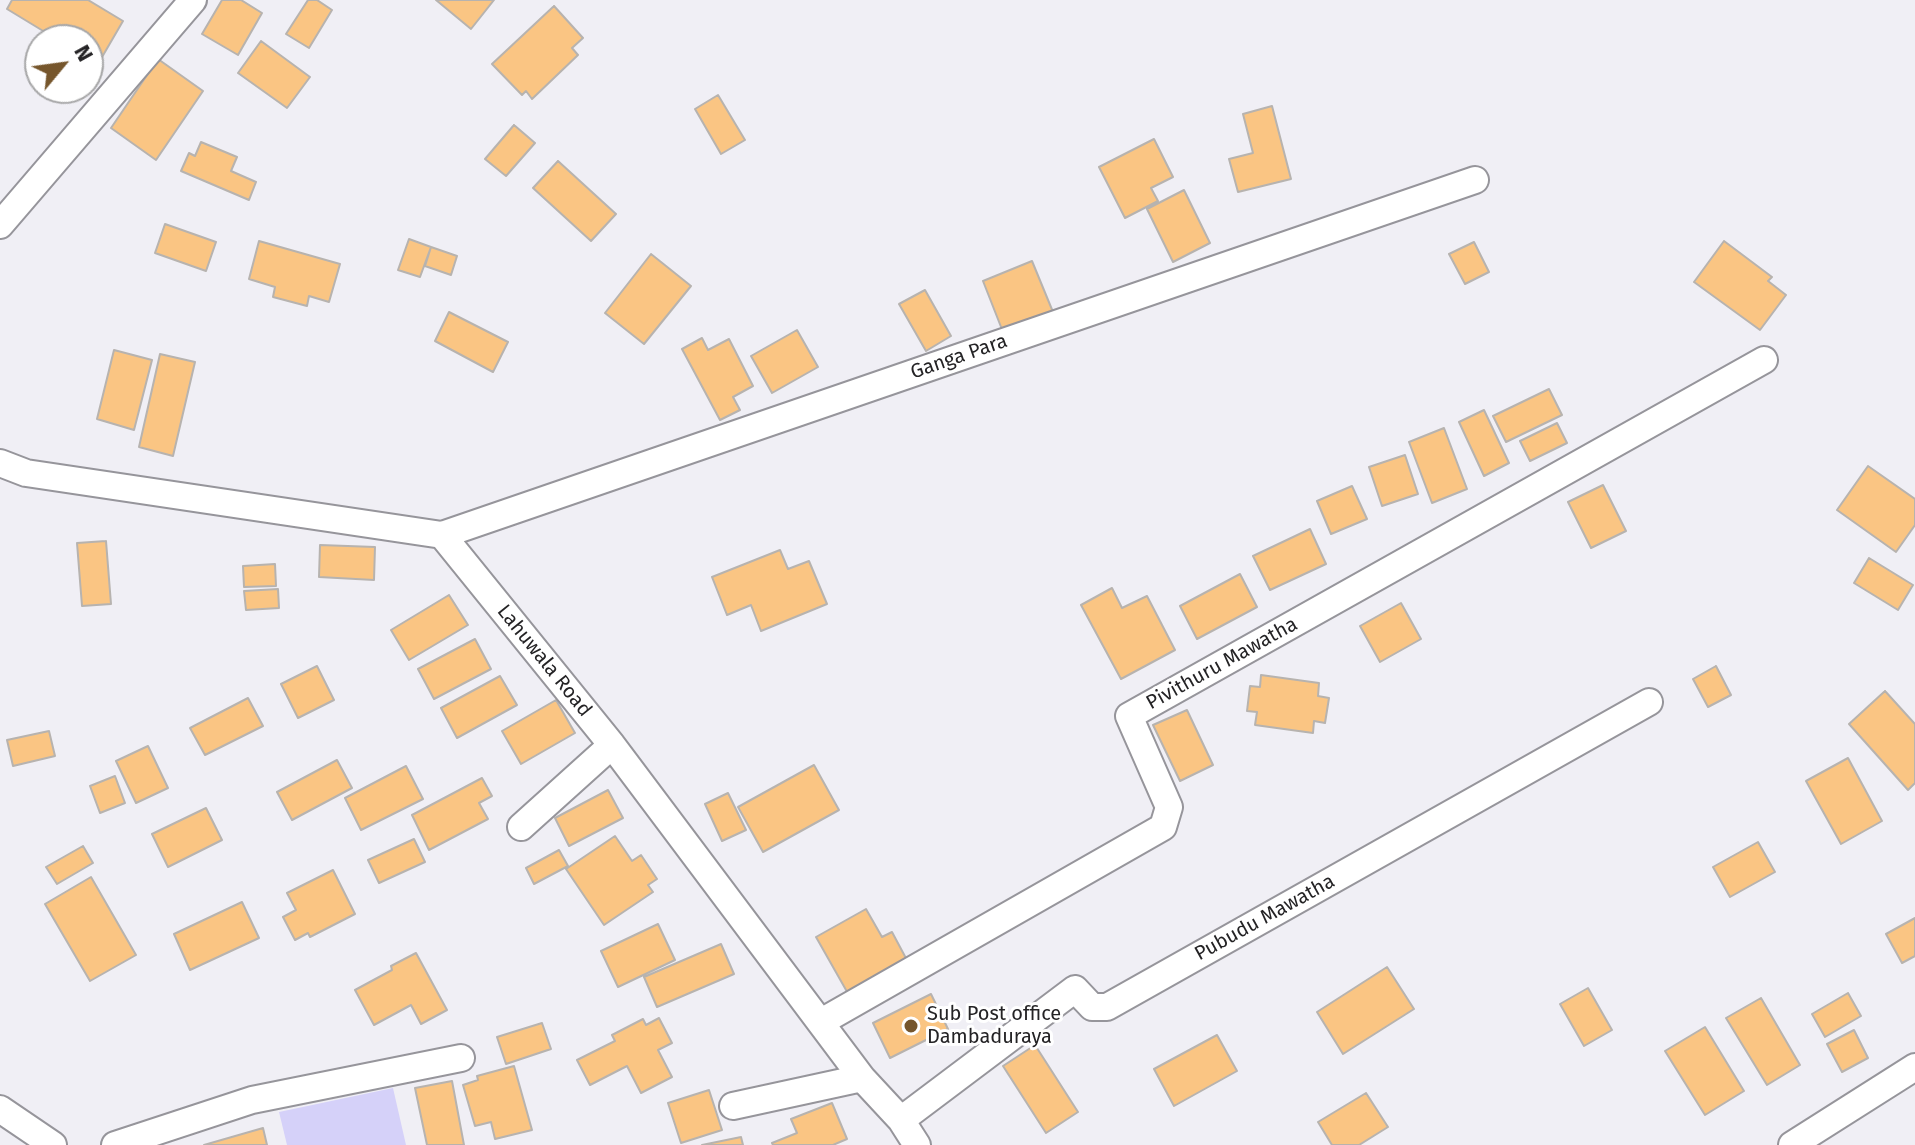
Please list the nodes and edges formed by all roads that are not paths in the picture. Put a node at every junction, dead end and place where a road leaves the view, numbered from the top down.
1 (193, 0) edge
2 (1475, 180) dead end
3 (0, 225) edge
4 (1764, 360) dead end
5 (0, 463) edge
6 (442, 535) junction
7 (1649, 702) dead end
8 (612, 745) junction
9 (521, 827) dead end
10 (821, 1022) junction
11 (461, 1058) dead end
12 (1915, 1067) edge
13 (862, 1078) junction
14 (733, 1106) dead end
15 (0, 1109) edge
16 (901, 1120) junction
17 (53, 1145) edge
18 (115, 1145) edge
19 (917, 1145) edge
20 (1792, 1145) edge

1 - 3 street
2 - 6 street, Ganga Para
4 - 10 street, Pivithuru Mawatha
5 - 6 street
6 - 8 street, Lahuwala Road
7 - 16 street, Pubudu Mawatha
8 - 9 street
8 - 10 street, Lahuwala Road
10 - 13 street, Lahuwala Road
11 - 18 street
12 - 20 street
13 - 14 street
13 - 16 street, Lahuwala Road
15 - 17 street
16 - 19 street, Lahuwala Road

